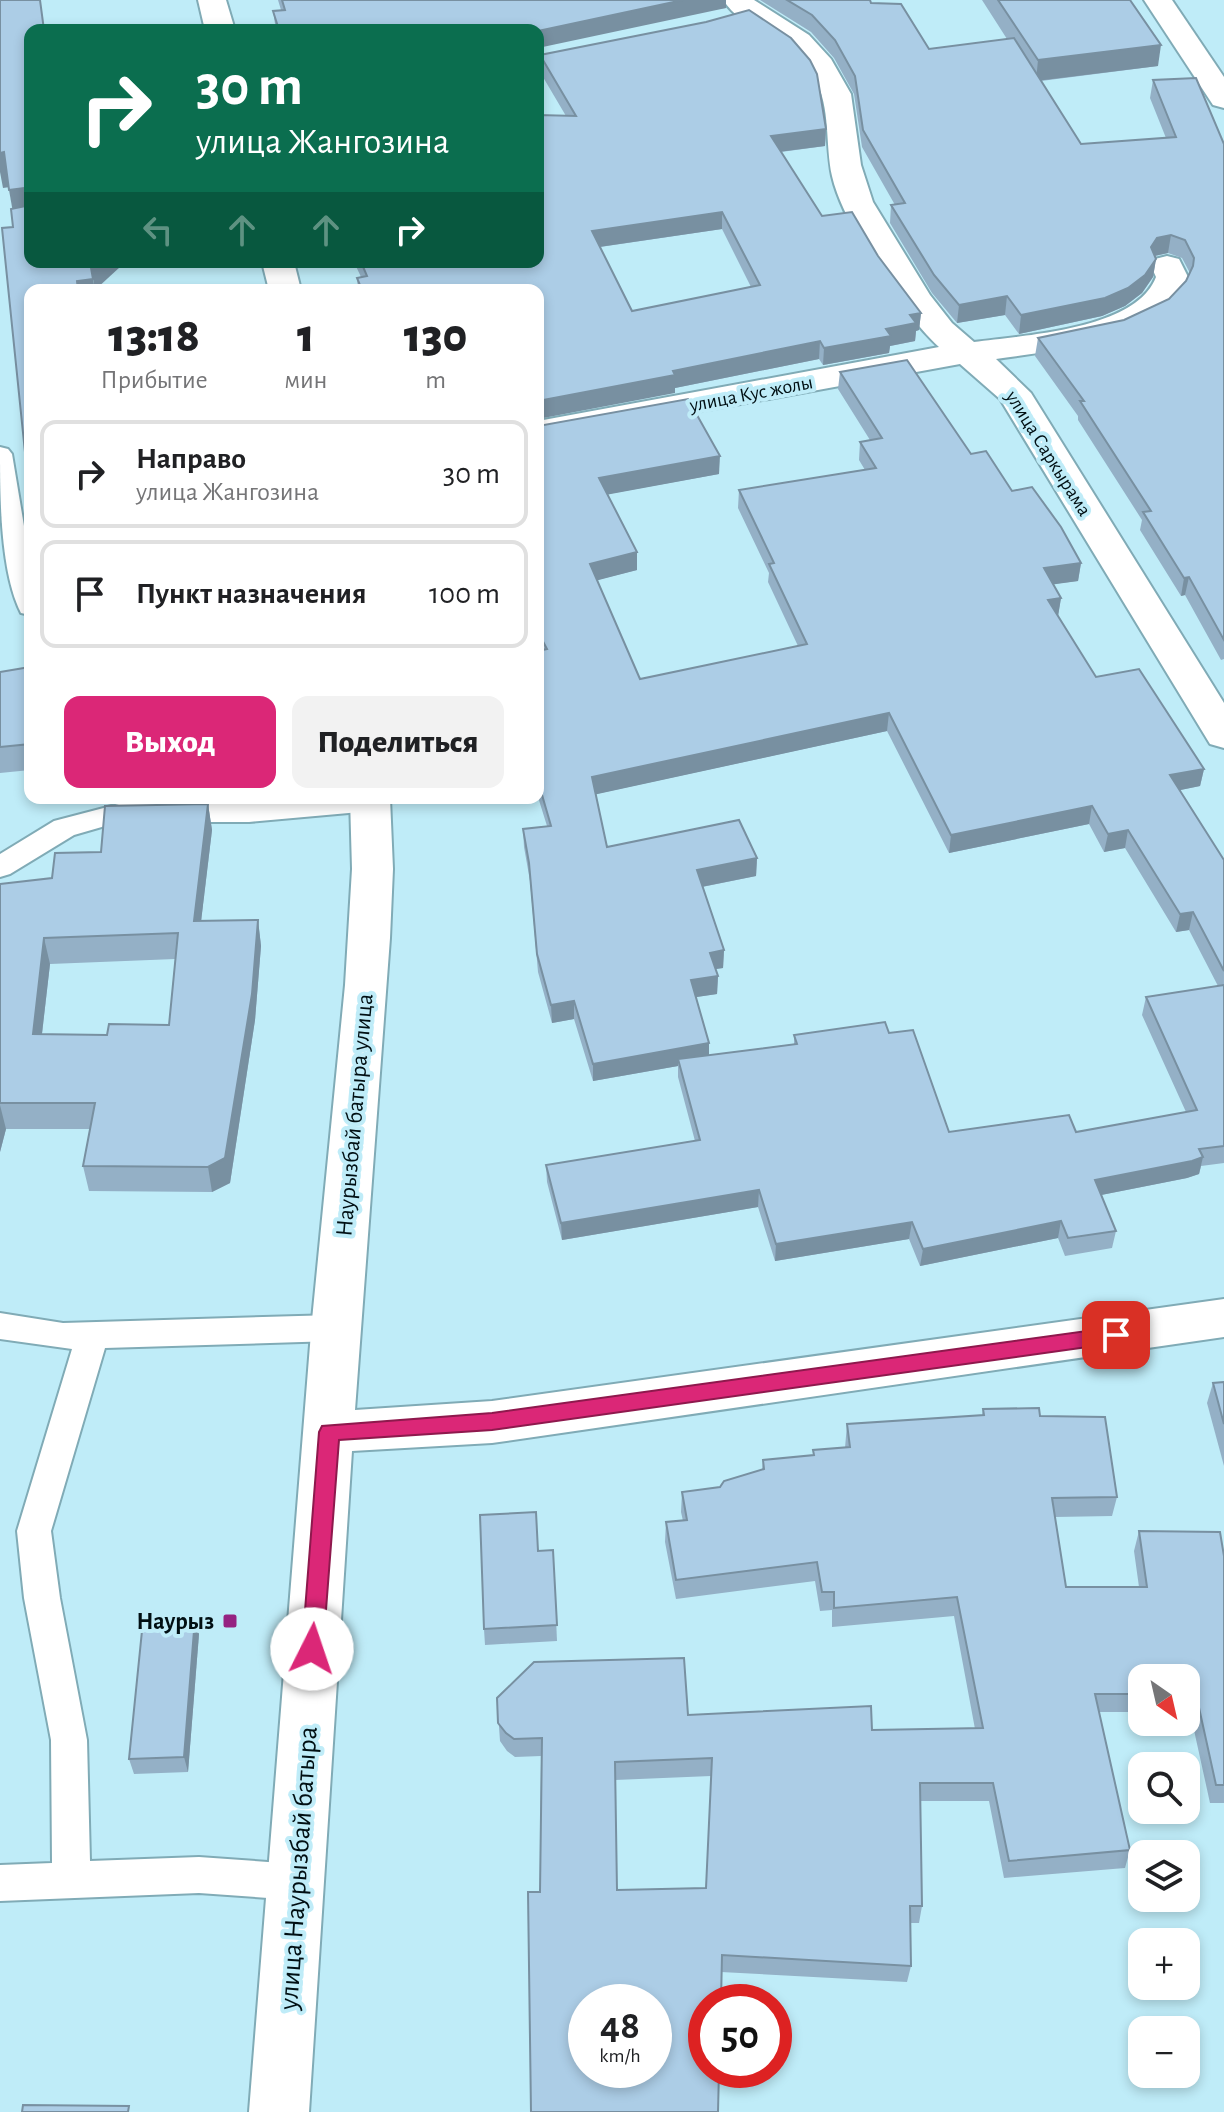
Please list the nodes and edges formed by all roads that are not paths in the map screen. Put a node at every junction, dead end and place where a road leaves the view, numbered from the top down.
1 (212, 0) edge
2 (1158, 0) edge
3 (744, 7) edge
4 (218, 24) edge
5 (715, 24) edge
6 (1224, 99) edge
7 (1167, 266) dead end
8 (964, 352) junction
9 (544, 430) edge
10 (0, 454) edge
11 (24, 598) edge
12 (1224, 735) edge
13 (333, 804) edge
14 (370, 804) edge
15 (0, 867) edge
16 (1224, 1318) edge
17 (0, 1326) edge
18 (334, 1328) junction
19 (92, 1336) junction
20 (329, 1432) junction
21 (71, 1882) junction
22 (296, 1882) junction
23 (0, 1883) edge
24 (279, 2112) edge

1 - 4 street
2 - 6 street
3 - 5 street
3 - 8 street, улица Саркырама
7 - 8 street, улица Кус жолы
8 - 9 street, улица Кус жолы
8 - 12 street, улица Саркырама
10 - 11 lane
13 - 15 lane
14 - 18 street, Наурызбай батыра улица
16 - 20 street
17 - 19 lane
18 - 19 lane
18 - 20 street, Наурызбай батыра улица
19 - 21 lane
20 - 22 street, улица Наурызбай батыра
21 - 22 lane
21 - 23 lane
22 - 24 street, улица Наурызбай батыра

